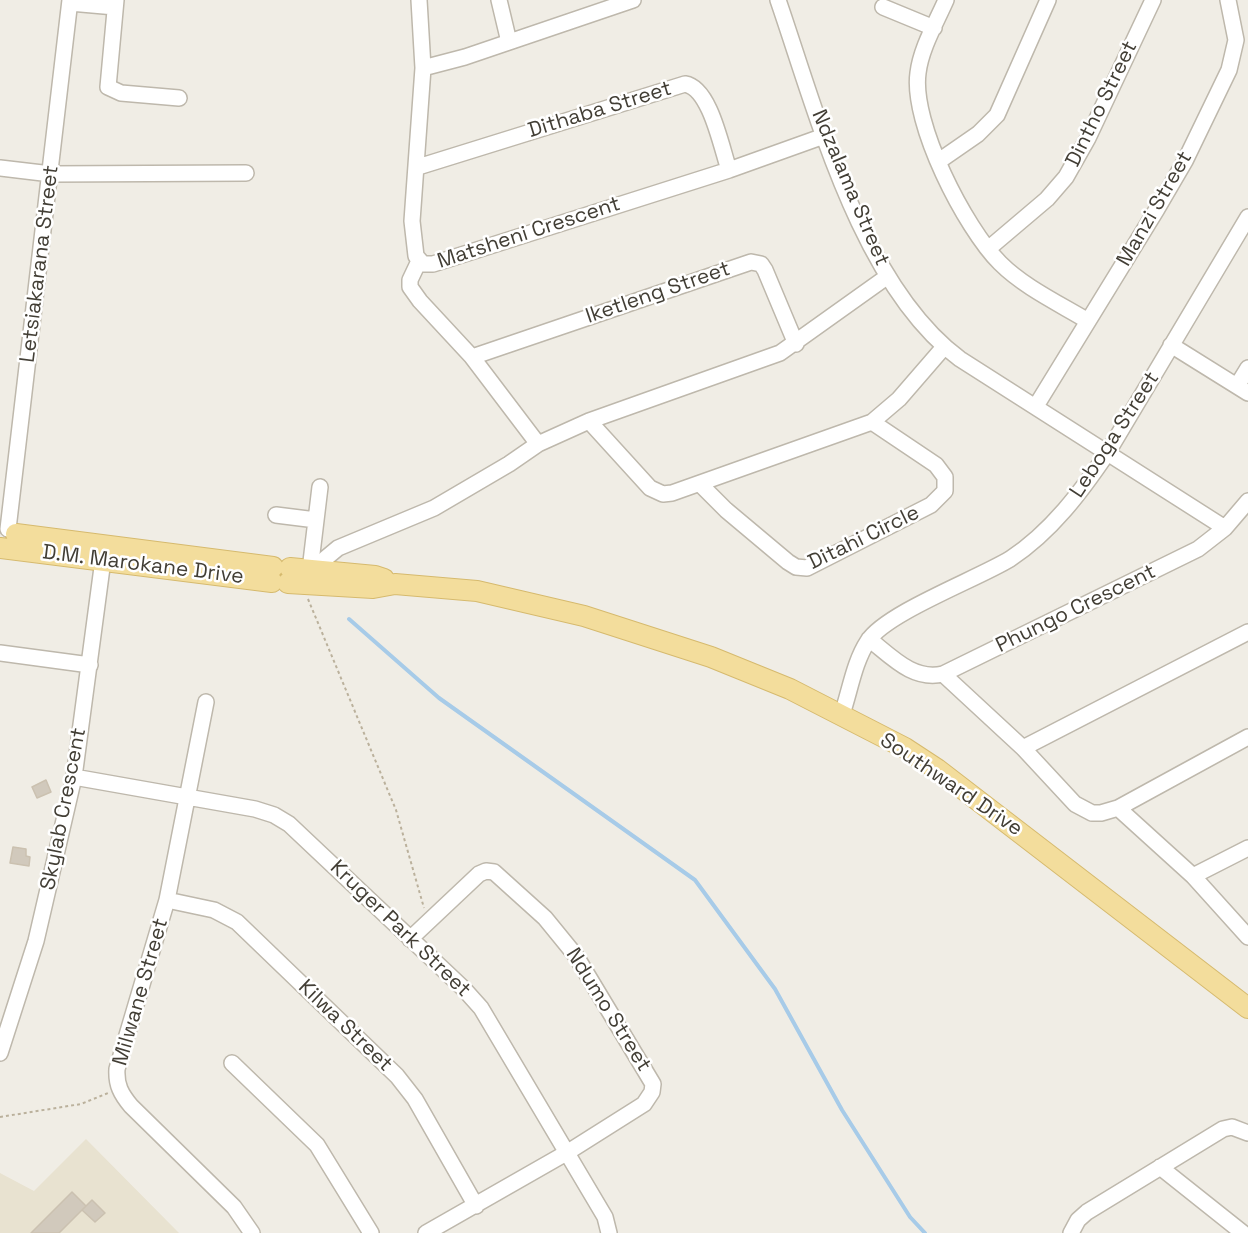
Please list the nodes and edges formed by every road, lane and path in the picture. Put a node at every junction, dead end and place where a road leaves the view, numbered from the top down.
1 (419, 0) edge
2 (499, 0) edge
3 (633, 0) edge
4 (778, 0) edge
5 (946, 0) edge
6 (1048, 0) edge
7 (1153, 0) edge
8 (1228, 0) edge
9 (70, 2) edge
10 (115, 4) edge
11 (883, 7) dead end
12 (934, 28) junction
13 (509, 42) junction
14 (423, 68) junction
15 (179, 98) dead end
16 (824, 136) junction
17 (939, 161) junction
18 (418, 167) junction
19 (0, 168) edge
20 (729, 170) junction
21 (246, 173) dead end
22 (51, 174) junction
23 (1248, 217) edge
24 (988, 249) junction
25 (419, 261) junction
26 (888, 276) junction
27 (1088, 321) junction
28 (796, 344) junction
29 (1171, 345) junction
30 (944, 347) junction
31 (472, 357) junction
32 (1248, 368) edge
33 (1242, 389) edge
34 (1036, 406) junction
35 (589, 421) junction
36 (872, 422) junction
37 (538, 444) junction
38 (1108, 452) junction
39 (700, 484) junction
40 (320, 487) dead end
41 (1248, 501) edge
42 (276, 515) dead end
43 (316, 520) junction
44 (1226, 528) junction
45 (8, 538) edge
46 (103, 560) junction
47 (294, 575) junction
48 (584, 616) joint
49 (1248, 632) edge
50 (869, 639) junction
51 (0, 653) edge
52 (90, 665) junction
53 (943, 674) junction
54 (206, 702) dead end
55 (843, 714) junction
56 (1248, 737) edge
57 (1023, 748) junction
58 (74, 777) junction
59 (190, 797) junction
60 (1118, 808) junction
61 (1248, 848) edge
62 (1193, 876) junction
63 (167, 900) junction
64 (428, 922) junction
65 (1248, 937) edge
66 (410, 939) junction
67 (1248, 1008) edge
68 (0, 1053) edge
69 (232, 1063) dead end
70 (119, 1089) junction
71 (0, 1117) edge
72 (1248, 1133) edge
73 (568, 1152) junction
74 (1160, 1167) junction
75 (476, 1206) junction
76 (252, 1233) edge
77 (371, 1233) edge
78 (426, 1233) edge
79 (609, 1233) edge
80 (1071, 1233) edge
81 (1244, 1233) edge

1 - 14 street, Matsheni Crescent
2 - 13 street
3 - 13 street
4 - 16 street, Ndzalama Street
5 - 12 street
6 - 17 street
7 - 24 street, Dintho Street
8 - 27 street, Manzi Street
9 - 10 street
9 - 22 street, Letsiakarana Street
10 - 15 street
11 - 12 street
12 - 17 street
13 - 14 street
14 - 18 street, Matsheni Crescent
16 - 20 street, Matsheni Crescent
16 - 26 street, Ndzalama Street
17 - 24 street
18 - 20 street, Dithaba Street
18 - 25 street, Matsheni Crescent
19 - 22 street
20 - 25 street, Matsheni Crescent
21 - 22 street
22 - 45 street, Letsiakarana Street
23 - 29 street, Leboga Street
24 - 27 street
25 - 31 street
26 - 28 street
26 - 30 street, Ndzalama Street
27 - 34 street, Manzi Street
28 - 31 street, Iketleng Street
28 - 35 street
29 - 33 street
29 - 38 street, Leboga Street
30 - 34 street, Ndzalama Street
30 - 36 street
31 - 37 street
32 - 33 street
34 - 38 street, Ndzalama Street
35 - 37 street
35 - 39 street
36 - 39 street
36 - 39 street, Ditahi Circle
37 - 47 street
38 - 44 street
38 - 50 street, Leboga Street
40 - 43 street
41 - 44 street, Phungo Crescent
42 - 43 street
43 - 47 street
44 - 53 street, Phungo Crescent
45 - 46 main road, D.M. Marokane Drive
45 - 47 main road, D.M. Marokane Drive
46 - 47 main road, D.M. Marokane Drive
46 - 52 street, Skylab Crescent
47 - 48 main road, D.M. Marokane Drive
47 - 64 path
48 - 55 main road, Southward Drive
49 - 57 street
50 - 53 street, Phungo Crescent
50 - 55 street
51 - 52 street
52 - 58 street, Skylab Crescent
53 - 57 street
54 - 59 street, Milwane Street
55 - 67 main road, Southward Drive
56 - 60 street
57 - 60 street
58 - 59 street, Kruger Park Street
58 - 68 street, Skylab Crescent
59 - 63 street, Milwane Street
59 - 66 street, Kruger Park Street
60 - 62 street
61 - 62 street
62 - 65 street
63 - 70 street, Milwane Street
63 - 75 street, Kilwa Street
64 - 66 street, Ndumo Street
64 - 73 street, Ndumo Street
66 - 73 street, Kruger Park Street
69 - 77 street
70 - 71 path
70 - 76 street, Milwane Street
72 - 74 street
73 - 75 street, Ndumo Street
73 - 79 street, Kruger Park Street
74 - 80 street
74 - 81 street
75 - 78 street, Ndumo Street

